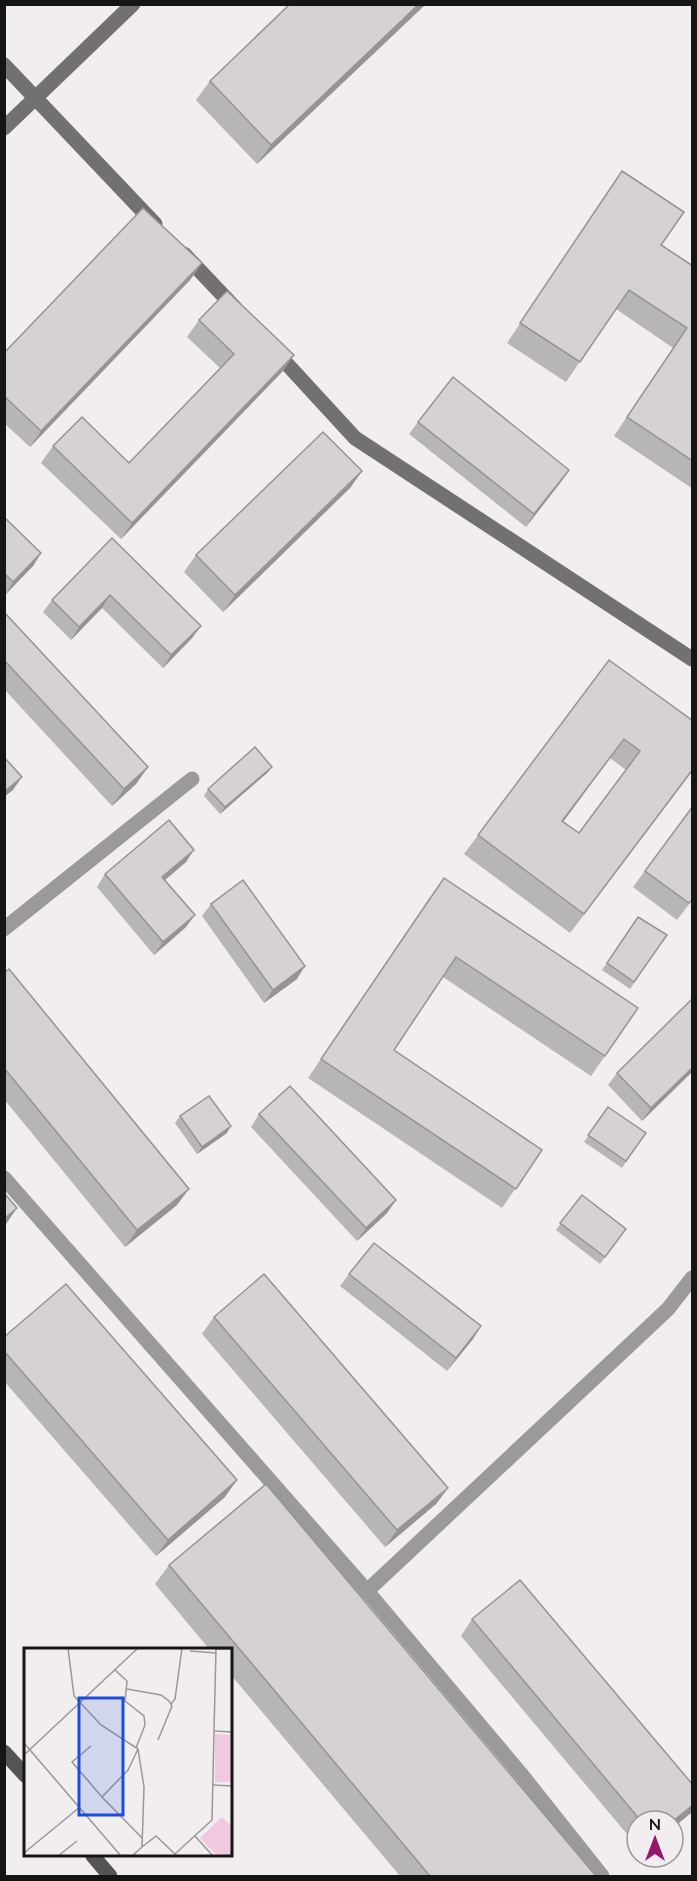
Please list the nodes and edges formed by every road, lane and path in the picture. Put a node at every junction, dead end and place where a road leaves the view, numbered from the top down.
1 (133, 4) edge
2 (4, 65) edge
3 (36, 100) junction
4 (4, 128) edge
5 (244, 317) edge
6 (267, 343) edge
7 (693, 659) edge
8 (192, 779) dead end
9 (4, 929) edge
10 (4, 1178) edge
11 (693, 1278) edge
12 (367, 1591) junction
13 (5, 1753) edge
14 (24, 1774) edge
15 (94, 1857) edge
16 (110, 1876) edge
17 (602, 1876) edge

1 - 3 street
2 - 3 street
3 - 4 street
3 - 5 street
6 - 7 street
8 - 9 street
10 - 12 street
11 - 12 street
12 - 17 street
13 - 14 main road
15 - 16 main road

